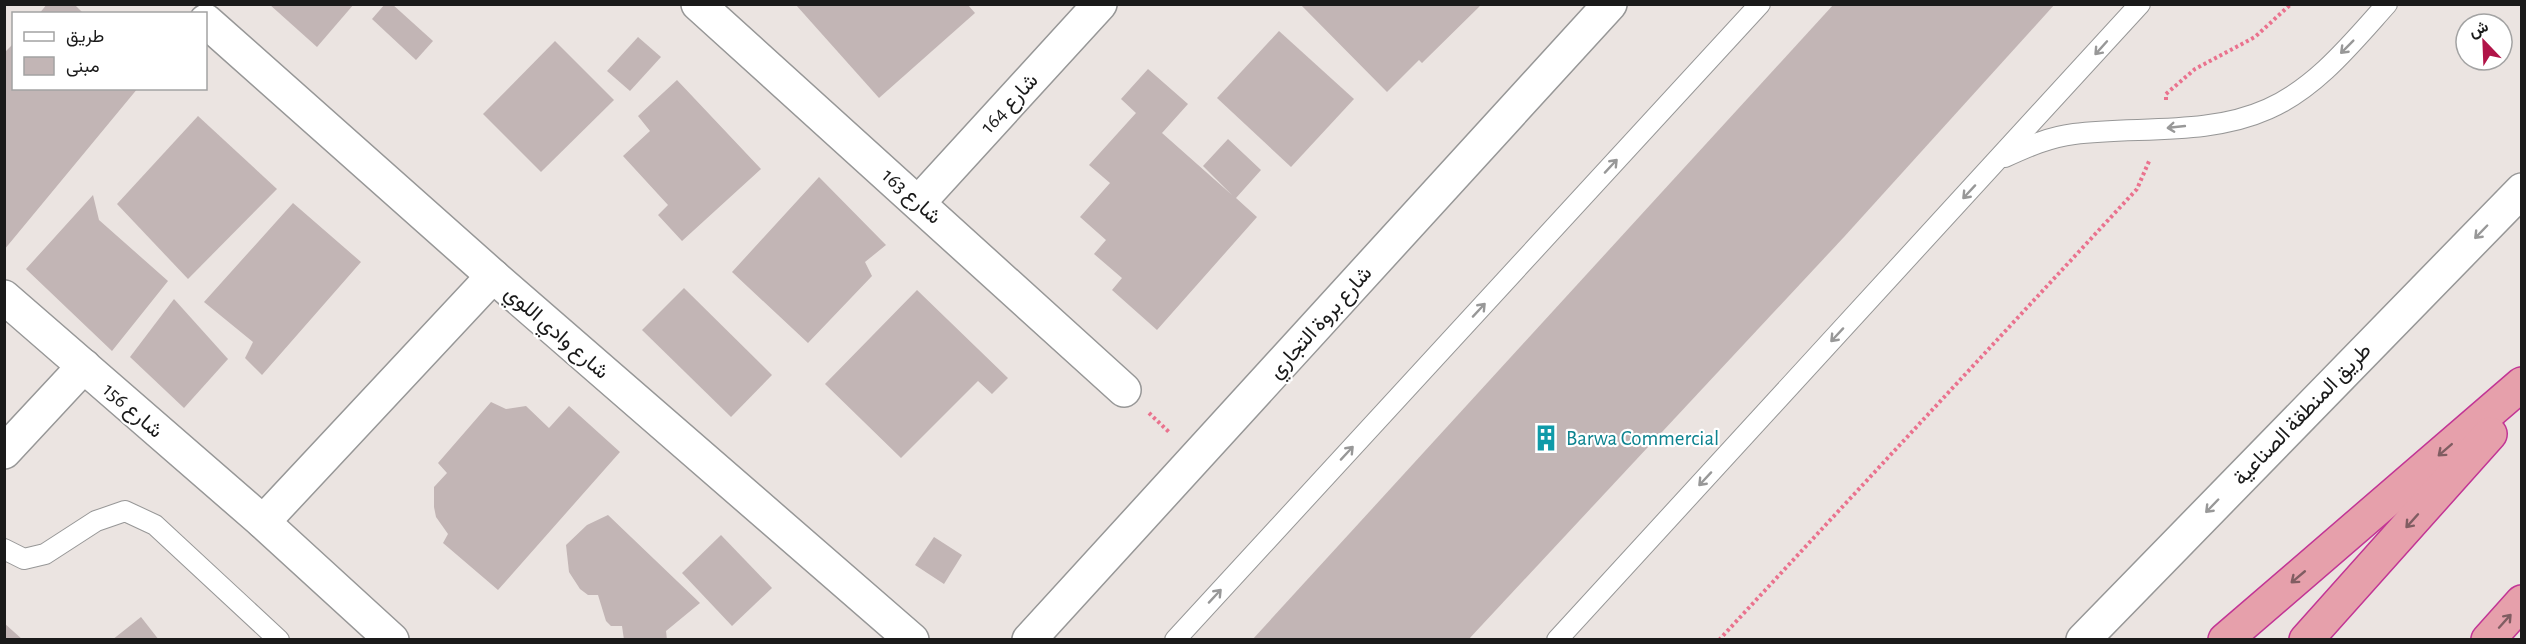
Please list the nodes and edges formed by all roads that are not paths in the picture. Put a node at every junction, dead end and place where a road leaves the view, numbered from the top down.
1 (698, 4) edge
2 (1100, 4) edge
3 (1610, 4) edge
4 (1760, 4) edge
5 (2140, 4) edge
6 (2387, 4) edge
7 (207, 22) edge
8 (1999, 159) junction
9 (2522, 190) edge
10 (918, 202) junction
11 (493, 276) junction
12 (4, 297) edge
13 (84, 366) junction
14 (2522, 384) edge
15 (1124, 390) road end
16 (2522, 400) edge
17 (4, 452) edge
18 (263, 522) junction
19 (4, 549) edge
20 (2522, 602) edge
21 (279, 639) edge
22 (392, 639) edge
23 (912, 639) edge
24 (1029, 639) edge
25 (1175, 639) edge
26 (1557, 639) edge
27 (2083, 639) edge
28 (2225, 639) edge
29 (2306, 639) edge
30 (2488, 639) edge

1 - 10 street, شارع 163
2 - 10 street, شارع 164
3 - 24 street, شارع بروة التجاري
25 -> 4 lane
5 -> 8 lane
6 -> 8 lane
7 - 11 street, شارع وادي اللوي
8 -> 26 lane
9 -> 27 street, طريق المنطقة الصناعية
10 - 15 street, شارع 163
11 - 18 street
11 - 23 street, شارع وادي اللوي
12 - 13 street, شارع 156
13 - 17 street
13 - 18 street, شارع 156
14 -> 28 highway
16 -> 29 highway
18 - 22 street, شارع 156
19 - 21 lane
30 -> 20 highway

